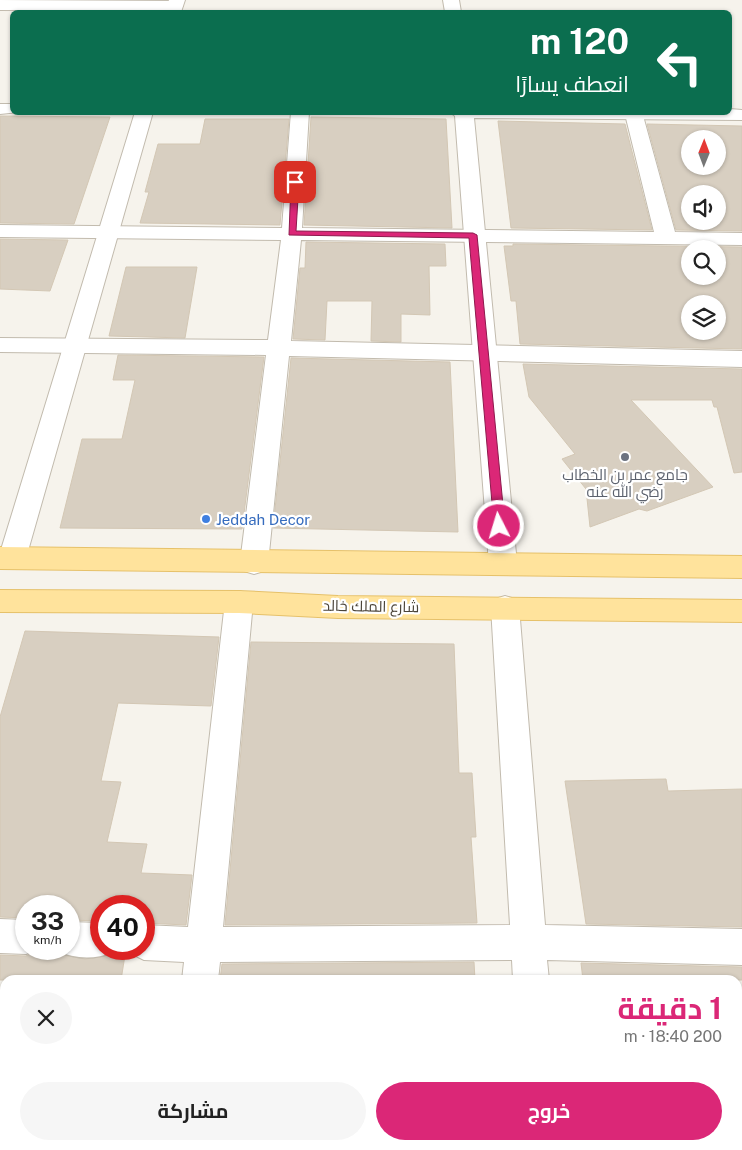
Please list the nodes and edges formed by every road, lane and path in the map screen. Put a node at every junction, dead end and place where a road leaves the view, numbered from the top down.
1 (29, 3) edge
2 (0, 5) edge
3 (175, 6) edge
4 (143, 115) edge
5 (300, 115) edge
6 (464, 115) edge
7 (634, 115) edge
8 (0, 231) edge
9 (109, 231) junction
10 (292, 233) junction
11 (473, 235) junction
12 (666, 238) junction
13 (742, 239) edge
14 (0, 345) edge
15 (75, 346) junction
16 (277, 348) junction
17 (484, 354) junction
18 (742, 359) edge
19 (6, 558) edge
20 (254, 563) junction
21 (503, 564) junction
22 (742, 567) edge
23 (0, 601) edge
24 (239, 602) junction
25 (505, 607) junction
26 (742, 611) edge
27 (0, 936) edge
28 (15, 937) edge
29 (529, 942) junction
30 (155, 943) edge
31 (203, 945) junction
32 (742, 947) edge
33 (200, 975) edge
34 (531, 975) edge

1 - 2 street
1 - 3 street
4 - 9 street
5 - 10 street
6 - 11 street
7 - 12 street
8 - 9 street
9 - 10 street
9 - 15 street
10 - 11 street
10 - 16 street
11 - 12 street
11 - 17 street
12 - 13 street
14 - 15 street
15 - 16 street
15 - 19 street
16 - 17 street
16 - 20 street
17 - 18 street
17 - 21 street
19 - 20 main road
20 - 21 main road
21 - 22 main road
23 - 24 main road, شارع الملك خالد
24 - 25 main road, شارع الملك خالد
24 - 31 street
25 - 26 main road, شارع الملك خالد
25 - 29 street
27 - 28 street
29 - 31 street
29 - 32 street
29 - 34 street
30 - 31 street
31 - 33 street

